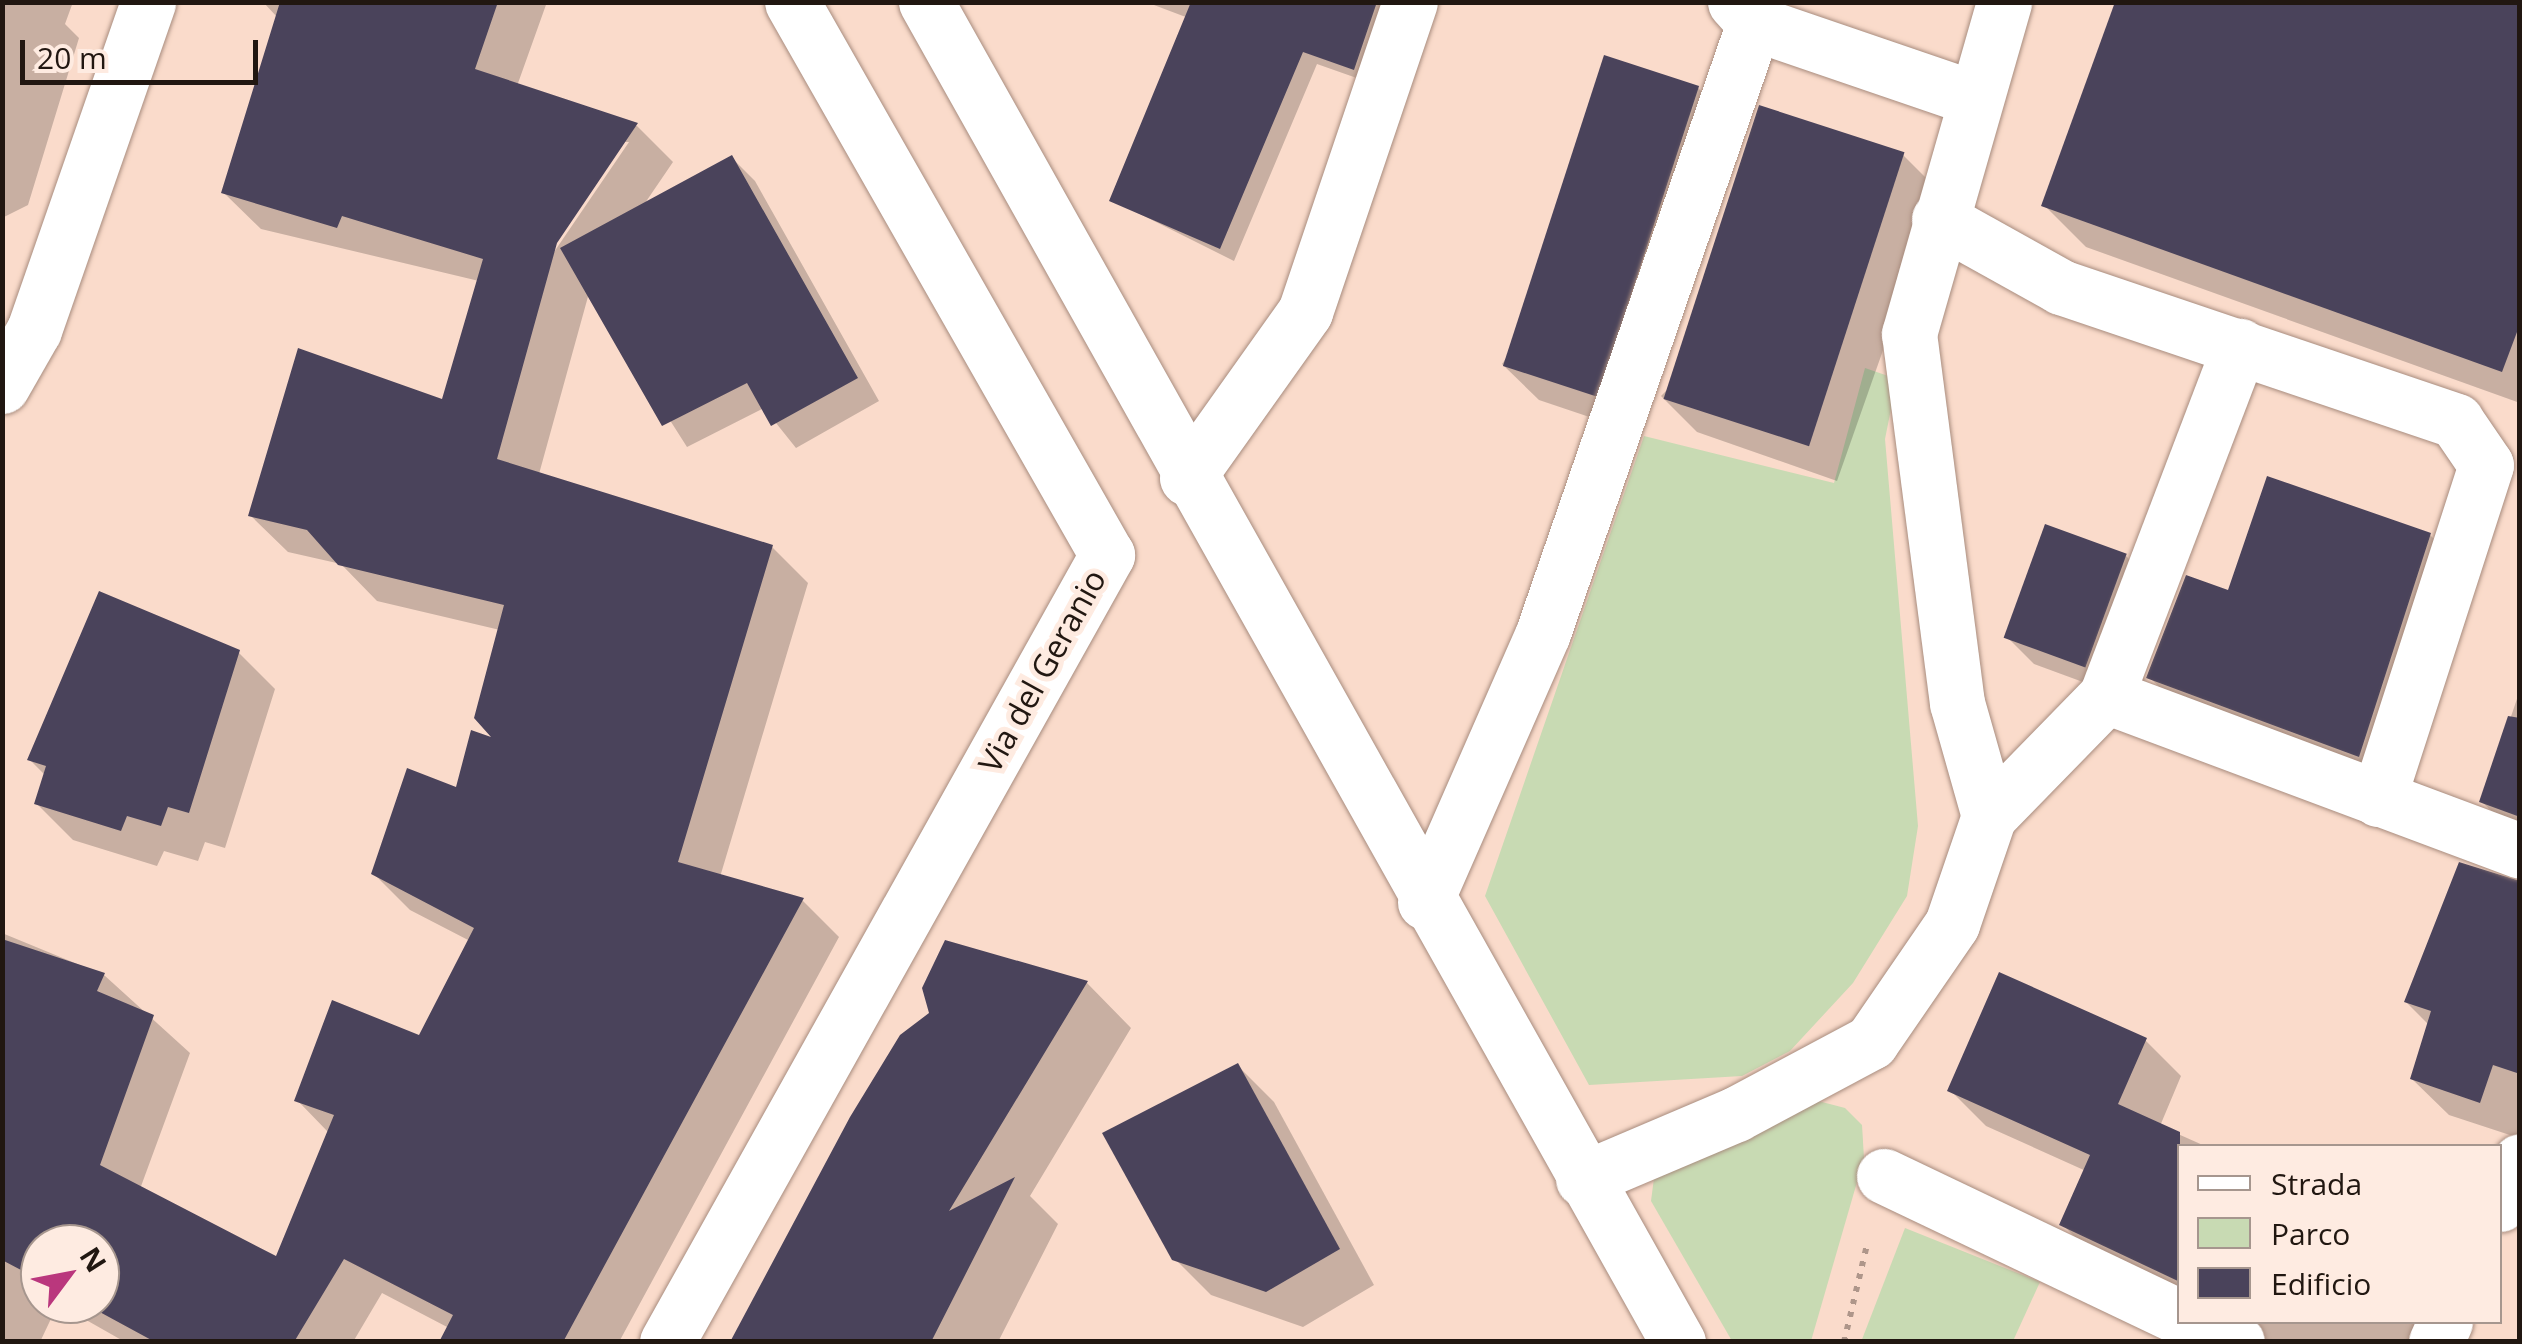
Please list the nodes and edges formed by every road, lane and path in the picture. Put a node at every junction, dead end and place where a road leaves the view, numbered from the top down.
1 (148, 2) edge
2 (792, 2) edge
3 (926, 2) edge
4 (1410, 2) edge
5 (2004, 2) edge
6 (1744, 13) edge
7 (1970, 97) junction
8 (1939, 219) junction
9 (2240, 346) junction
10 (2, 386) edge
11 (1187, 478) junction
12 (2106, 696) junction
13 (2378, 799) junction
14 (1989, 816) junction
15 (2520, 851) edge
16 (1425, 902) junction
17 (2520, 1161) edge
18 (1884, 1176) dead end
19 (1583, 1179) junction
20 (2502, 1200) edge
21 (2177, 1316) edge
22 (2195, 1324) edge
23 (667, 1342) edge
24 (1678, 1342) edge
25 (2237, 1342) edge

1 - 10 street
2 - 23 street, Via del Geranio
3 - 11 street
4 - 11 street
5 - 7 street
6 - 7 street
6 - 16 street
7 - 8 street
8 - 9 street
8 - 14 street
9 - 12 street
9 - 13 street
11 - 16 street
12 - 13 street
12 - 14 street
13 - 15 street
14 - 19 street
16 - 19 street
17 - 20 street
18 - 21 street
19 - 24 street
22 - 25 street

